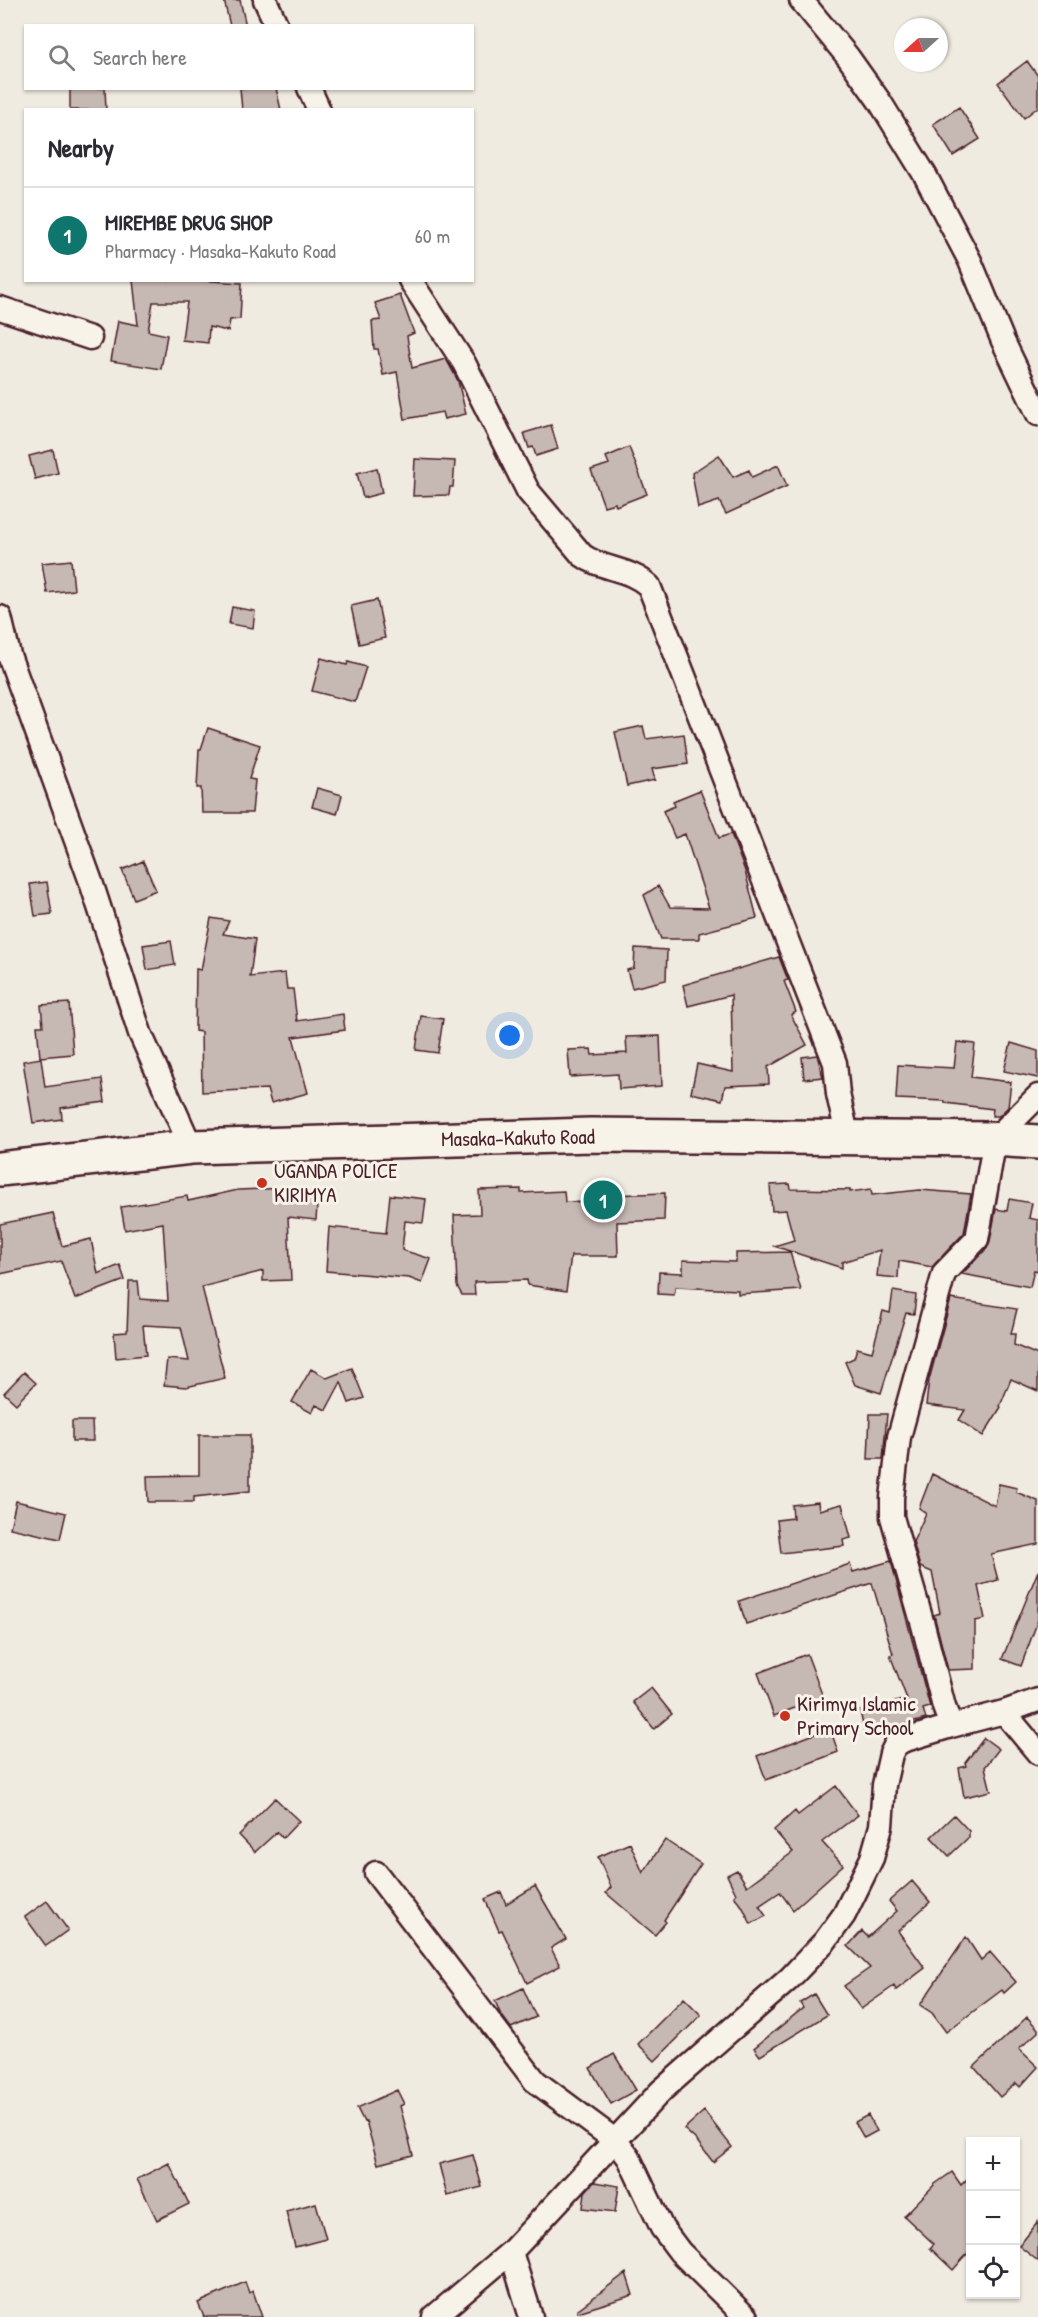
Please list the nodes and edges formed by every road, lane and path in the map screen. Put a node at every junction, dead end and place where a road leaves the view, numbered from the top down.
1 (265, 0) edge
2 (801, 0) edge
3 (277, 24) edge
4 (310, 90) edge
5 (319, 108) edge
6 (411, 282) edge
7 (0, 308) edge
8 (90, 338) dead end
9 (1038, 414) edge
10 (0, 617) edge
11 (1038, 1096) edge
12 (848, 1139) junction
13 (995, 1139) junction
14 (1038, 1142) edge
15 (191, 1147) junction
16 (0, 1169) edge
17 (1038, 1700) edge
18 (1004, 1712) junction
19 (951, 1726) junction
20 (1038, 1753) edge
21 (376, 1873) dead end
22 (616, 2141) junction
23 (511, 2252) junction
24 (434, 2317) edge
25 (531, 2317) edge
26 (746, 2317) edge

1 - 3 street
2 - 9 street
4 - 5 street
6 - 12 street
7 - 8 street
10 - 15 street
11 - 13 street
12 - 13 highway, Masaka-Kakuto Road
12 - 15 highway, Masaka-Kakuto Road
13 - 14 highway, Masaka-Kakuto Road
13 - 19 street
15 - 16 highway, Masaka-Kakuto Road
17 - 18 street
18 - 19 street
18 - 20 street
19 - 22 street
21 - 22 street
22 - 23 street
22 - 26 street
23 - 24 street
23 - 25 street

